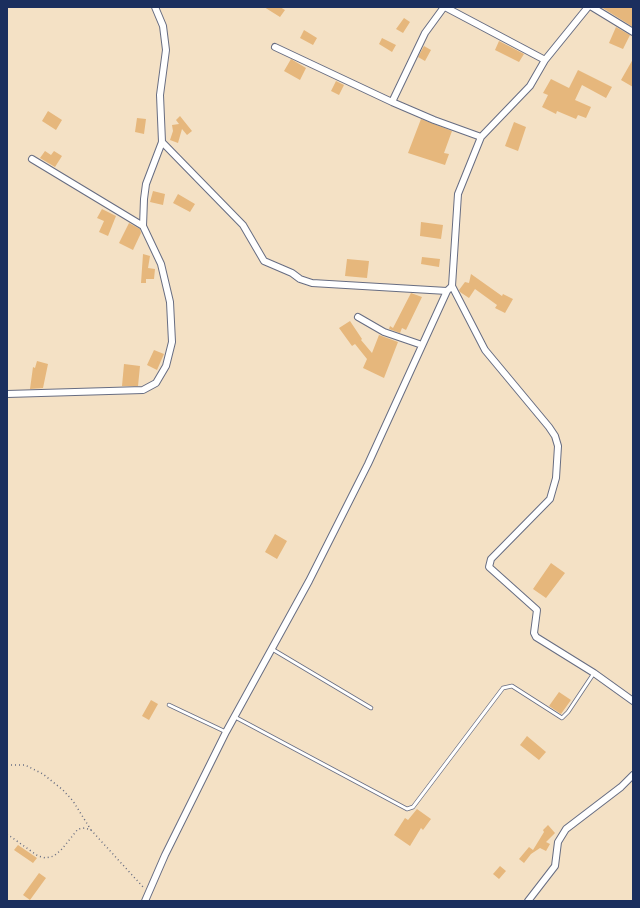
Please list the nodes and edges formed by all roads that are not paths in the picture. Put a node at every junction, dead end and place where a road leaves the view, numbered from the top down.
1 (155, 7) edge
2 (444, 7) edge
3 (588, 7) edge
4 (592, 7) edge
5 (633, 32) edge
6 (275, 47) dead end
7 (545, 60) junction
8 (392, 102) junction
9 (482, 137) junction
10 (162, 142) junction
11 (32, 159) dead end
12 (143, 226) junction
13 (452, 286) junction
14 (447, 291) junction
15 (358, 316) dead end
16 (422, 345) junction
17 (7, 394) edge
18 (272, 649) junction
19 (594, 673) junction
20 (633, 701) edge
21 (169, 705) dead end
22 (371, 708) dead end
23 (235, 717) junction
24 (226, 732) junction
25 (633, 775) edge
26 (145, 901) edge
27 (528, 901) edge

1 - 10 street
2 - 7 street
2 - 8 street
3 - 7 street
4 - 5 street
6 - 8 street
7 - 9 street
8 - 9 street
9 - 13 street
10 - 12 street
10 - 14 street
11 - 12 street
12 - 17 street
13 - 14 street
13 - 19 street
14 - 16 street
15 - 16 street
16 - 18 street
18 - 22 lane
18 - 23 street
19 - 20 street
19 - 23 lane
21 - 24 lane
23 - 24 street
24 - 26 street
25 - 27 street

